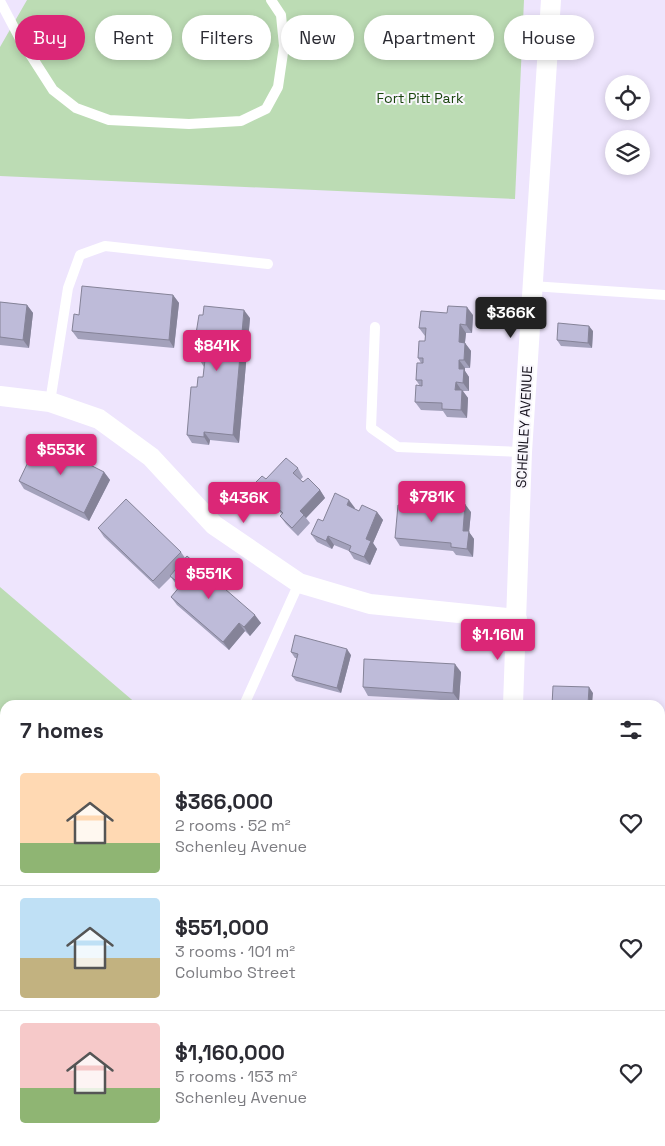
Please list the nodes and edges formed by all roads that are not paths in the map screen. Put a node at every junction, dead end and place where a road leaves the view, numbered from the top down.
1 (271, 0) edge
2 (551, 0) edge
3 (0, 1) edge
4 (268, 264) dead end
5 (532, 286) junction
6 (665, 295) edge
7 (375, 327) dead end
8 (0, 396) edge
9 (50, 402) junction
10 (522, 452) junction
11 (299, 582) junction
12 (517, 619) junction
13 (246, 700) edge
14 (513, 700) edge

1 - 3 lane
2 - 5 street, SCHENLEY AVENUE
4 - 9 lane
5 - 6 lane
5 - 10 street, SCHENLEY AVENUE
7 - 10 lane
8 - 9 street
9 - 11 street
10 - 12 street, SCHENLEY AVENUE
11 - 12 street
11 - 13 lane
12 - 14 street, SCHENLEY AVENUE

